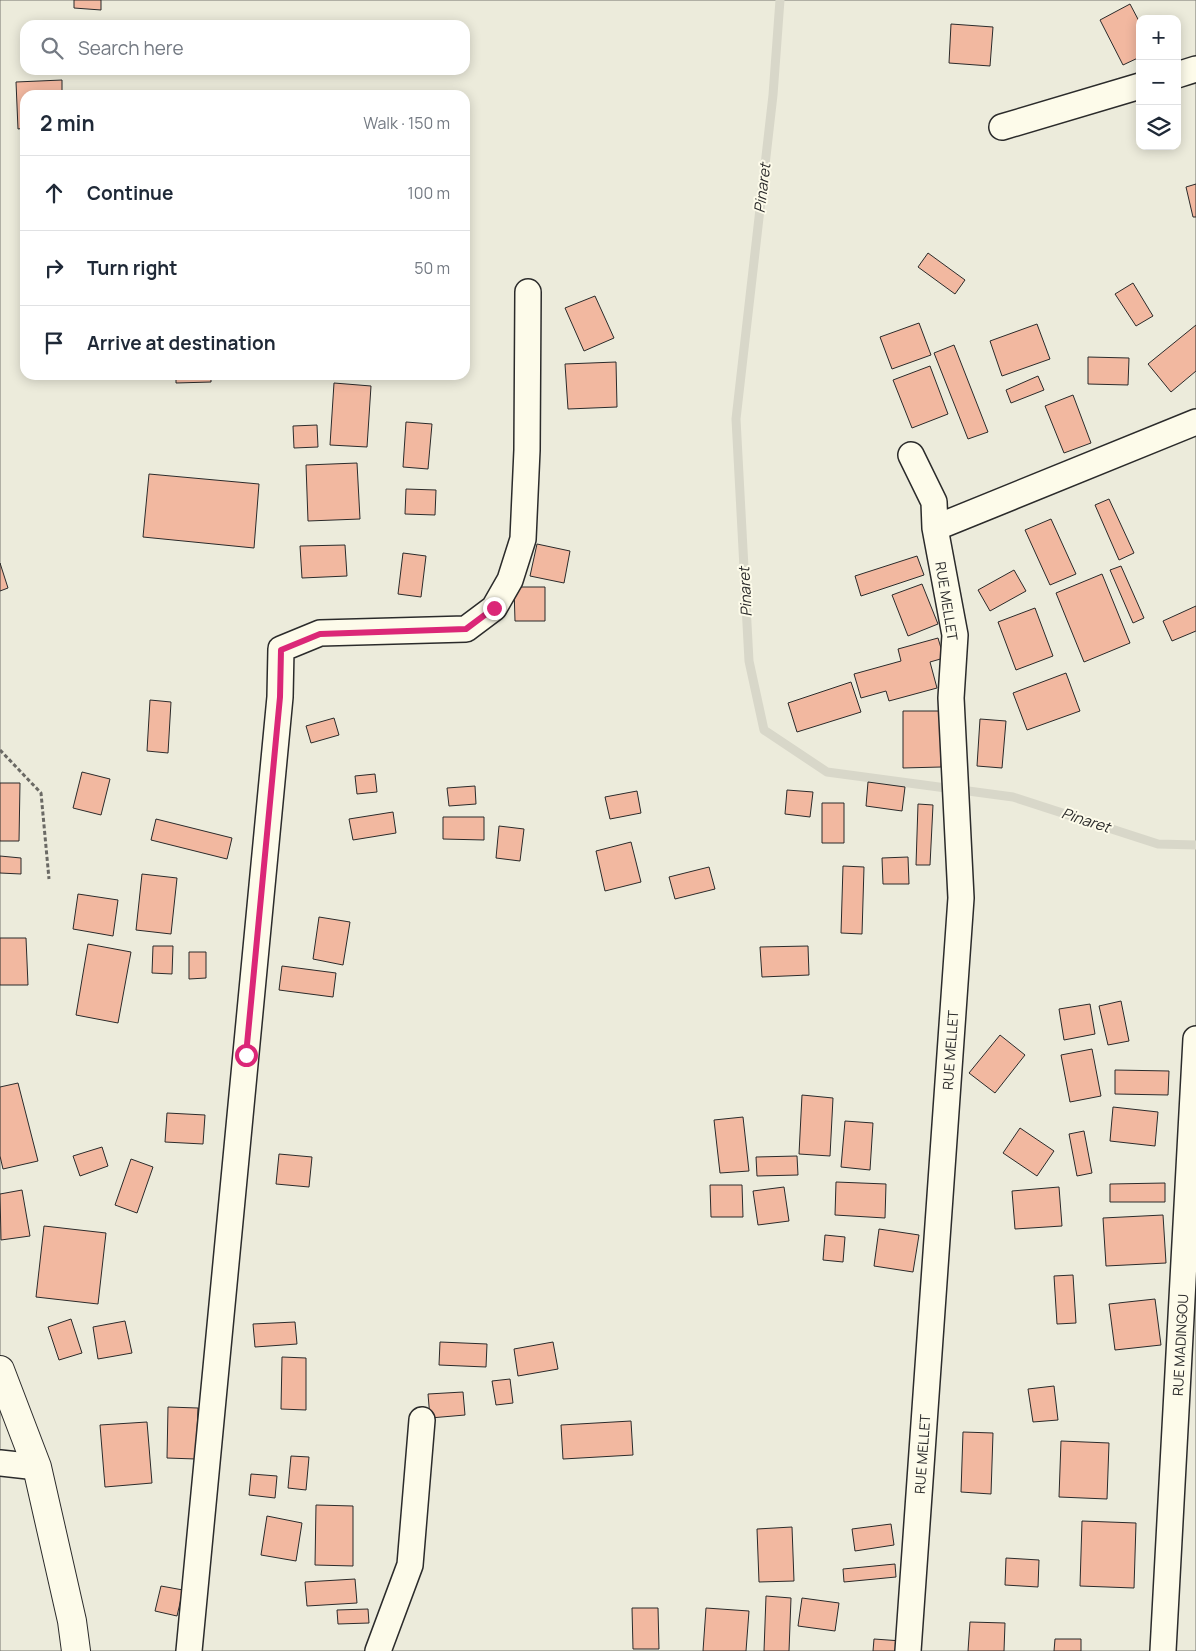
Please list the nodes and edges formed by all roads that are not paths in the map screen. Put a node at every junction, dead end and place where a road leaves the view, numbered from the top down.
1 (1196, 69) edge
2 (1181, 74) edge
3 (1136, 87) edge
4 (1002, 126) dead end
5 (528, 292) dead end
6 (1196, 422) edge
7 (911, 455) dead end
8 (935, 528) junction
9 (1196, 1039) edge
10 (0, 1370) edge
11 (422, 1420) dead end
12 (0, 1463) edge
13 (36, 1467) junction
14 (76, 1651) edge
15 (190, 1651) edge
16 (378, 1651) edge
17 (908, 1651) edge
18 (1164, 1651) edge

1 - 2 street
3 - 4 street
5 - 15 street
6 - 8 street
7 - 8 street, RUE MELLET
8 - 17 street, RUE MELLET
9 - 18 street, RUE MADINGOU
10 - 13 main road
11 - 16 street
12 - 13 street
13 - 14 main road

